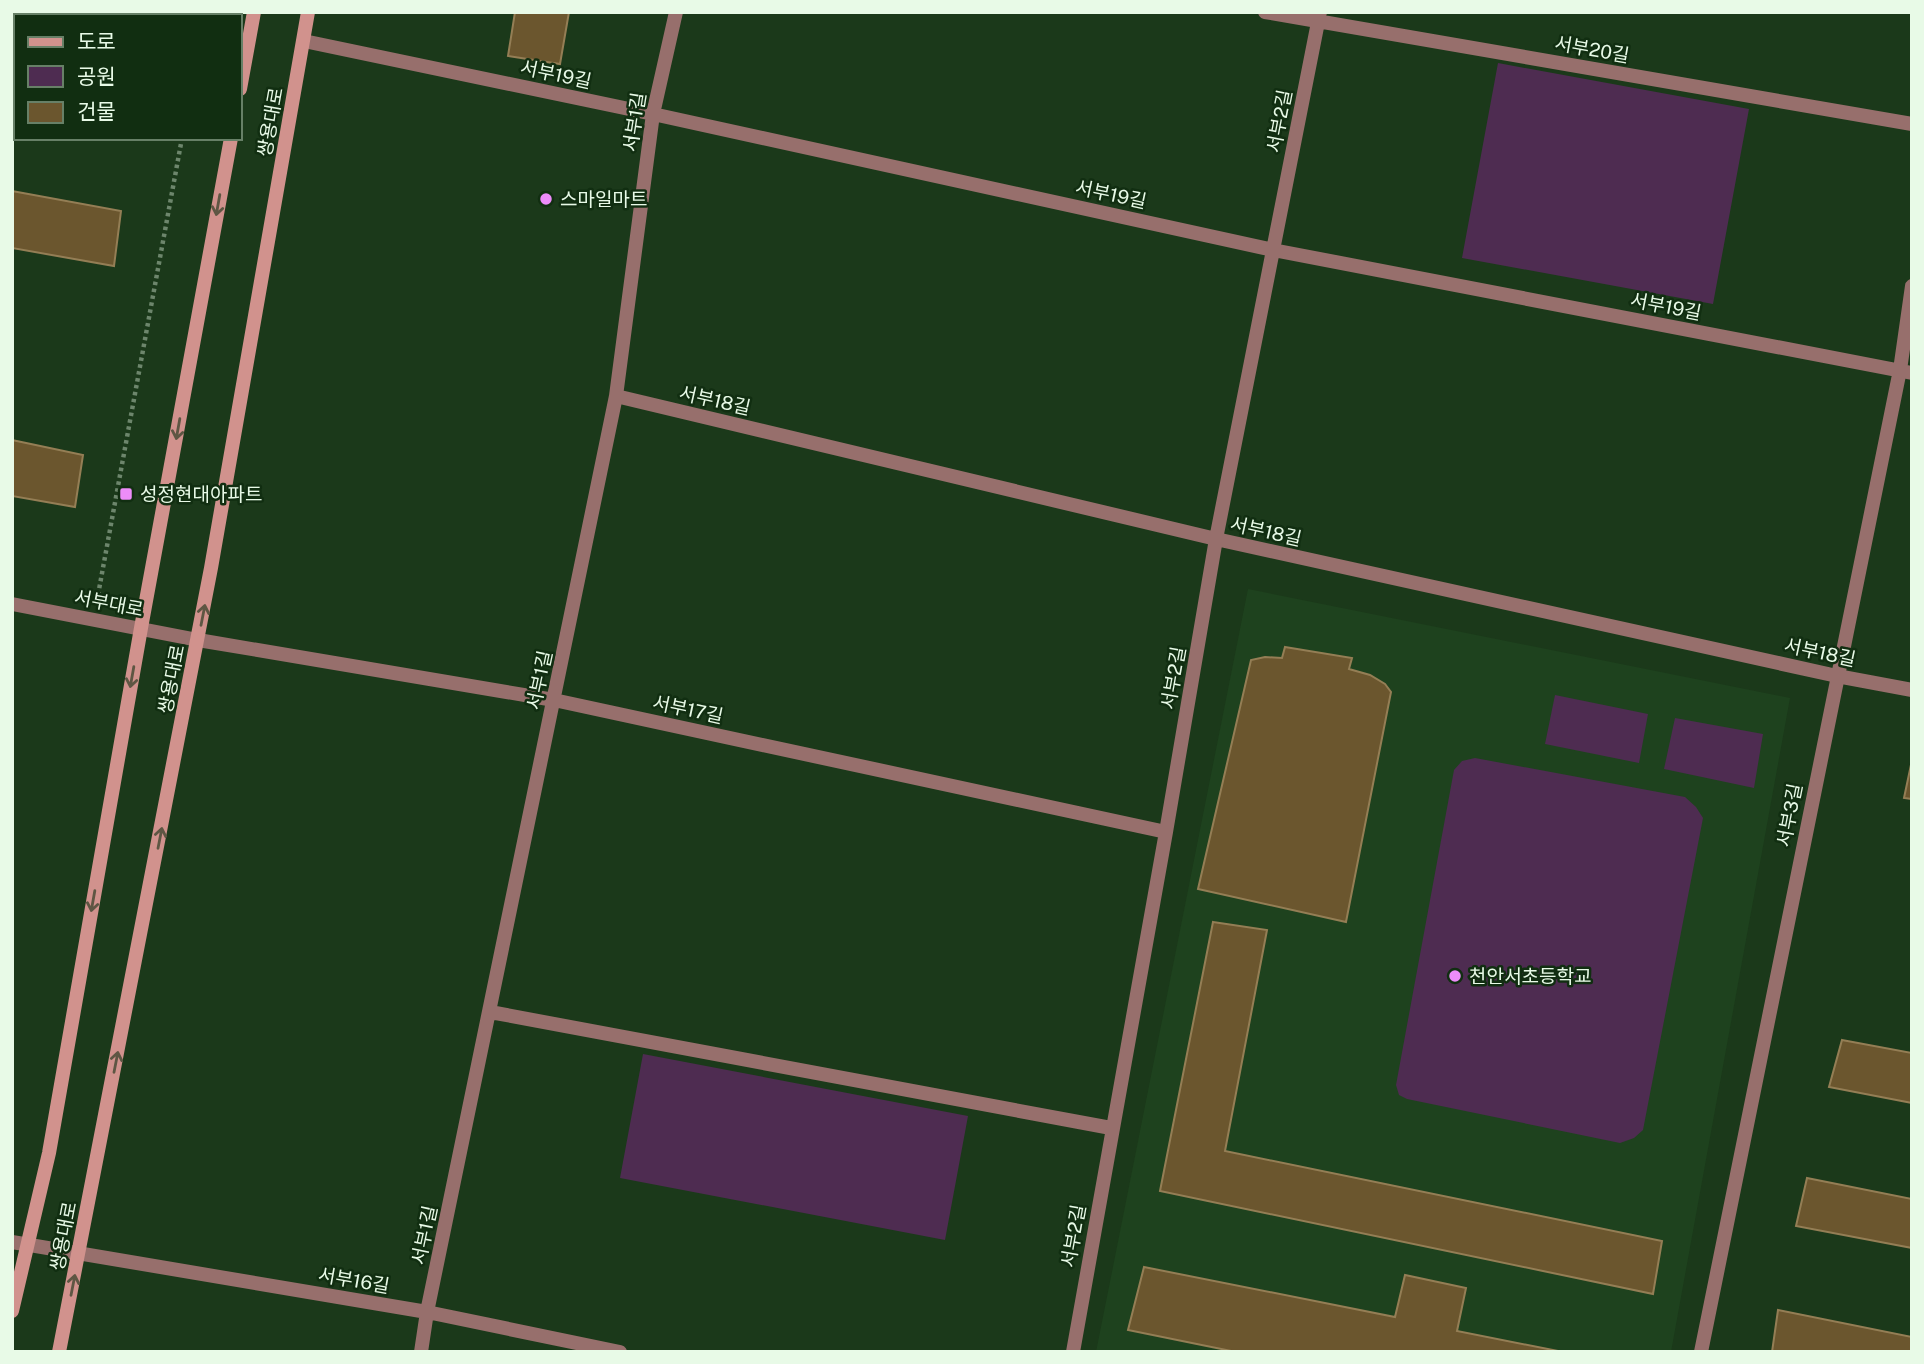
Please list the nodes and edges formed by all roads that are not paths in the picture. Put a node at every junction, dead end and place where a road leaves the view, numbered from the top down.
1 (254, 12) edge
2 (308, 12) edge
3 (676, 12) edge
4 (1265, 12) edge
5 (1319, 16) edge
6 (304, 41) junction
7 (242, 78) edge
8 (653, 114) junction
9 (1912, 124) edge
10 (231, 140) edge
11 (1273, 250) junction
12 (1912, 286) edge
13 (1906, 371) edge
14 (616, 396) junction
15 (1216, 540) junction
16 (12, 604) edge
17 (141, 628) junction
18 (198, 640) junction
19 (1837, 676) junction
20 (1912, 690) edge
21 (554, 700) junction
22 (1166, 832) junction
23 (490, 1012) junction
24 (1111, 1128) junction
25 (12, 1242) edge
26 (27, 1245) junction
27 (79, 1253) junction
28 (12, 1311) edge
29 (427, 1312) junction
30 (60, 1352) edge
31 (421, 1352) edge
32 (620, 1352) edge
33 (1073, 1352) edge
34 (1701, 1352) edge

1 - 7 main road, 쌍용대로
2 - 6 main road, 쌍용대로
3 - 8 street, 서부1길
4 - 5 street, 서부20길
5 - 9 street, 서부20길
5 - 11 street, 서부2길
6 - 8 street, 서부19길
18 -> 6 main road, 쌍용대로
8 - 11 street, 서부19길
8 - 14 street, 서부1길
10 -> 17 main road, 쌍용대로
11 - 13 street, 서부19길
11 - 15 street, 서부2길
12 - 13 street, 서부3길
13 - 19 street, 서부3길
14 - 15 street, 서부18길
14 - 21 street, 서부1길
15 - 19 street, 서부18길
15 - 22 street, 서부2길
16 - 17 street, 서부대로
17 - 18 street, 서부대로
17 -> 26 main road, 쌍용대로
18 - 21 street, 서부17길
27 -> 18 main road, 쌍용대로
19 - 20 street, 서부18길
19 - 34 street, 서부3길
21 - 22 street, 서부17길
21 - 23 street, 서부1길
22 - 24 street, 서부2길
23 - 24 street
23 - 29 street, 서부1길
24 - 33 street, 서부2길
25 - 26 street, 서부16길
26 - 27 street, 서부16길
26 - 28 main road, 쌍용대로
27 - 29 street, 서부16길
30 -> 27 main road, 쌍용대로
29 - 31 street, 서부1길
29 - 32 street, 서부16길

